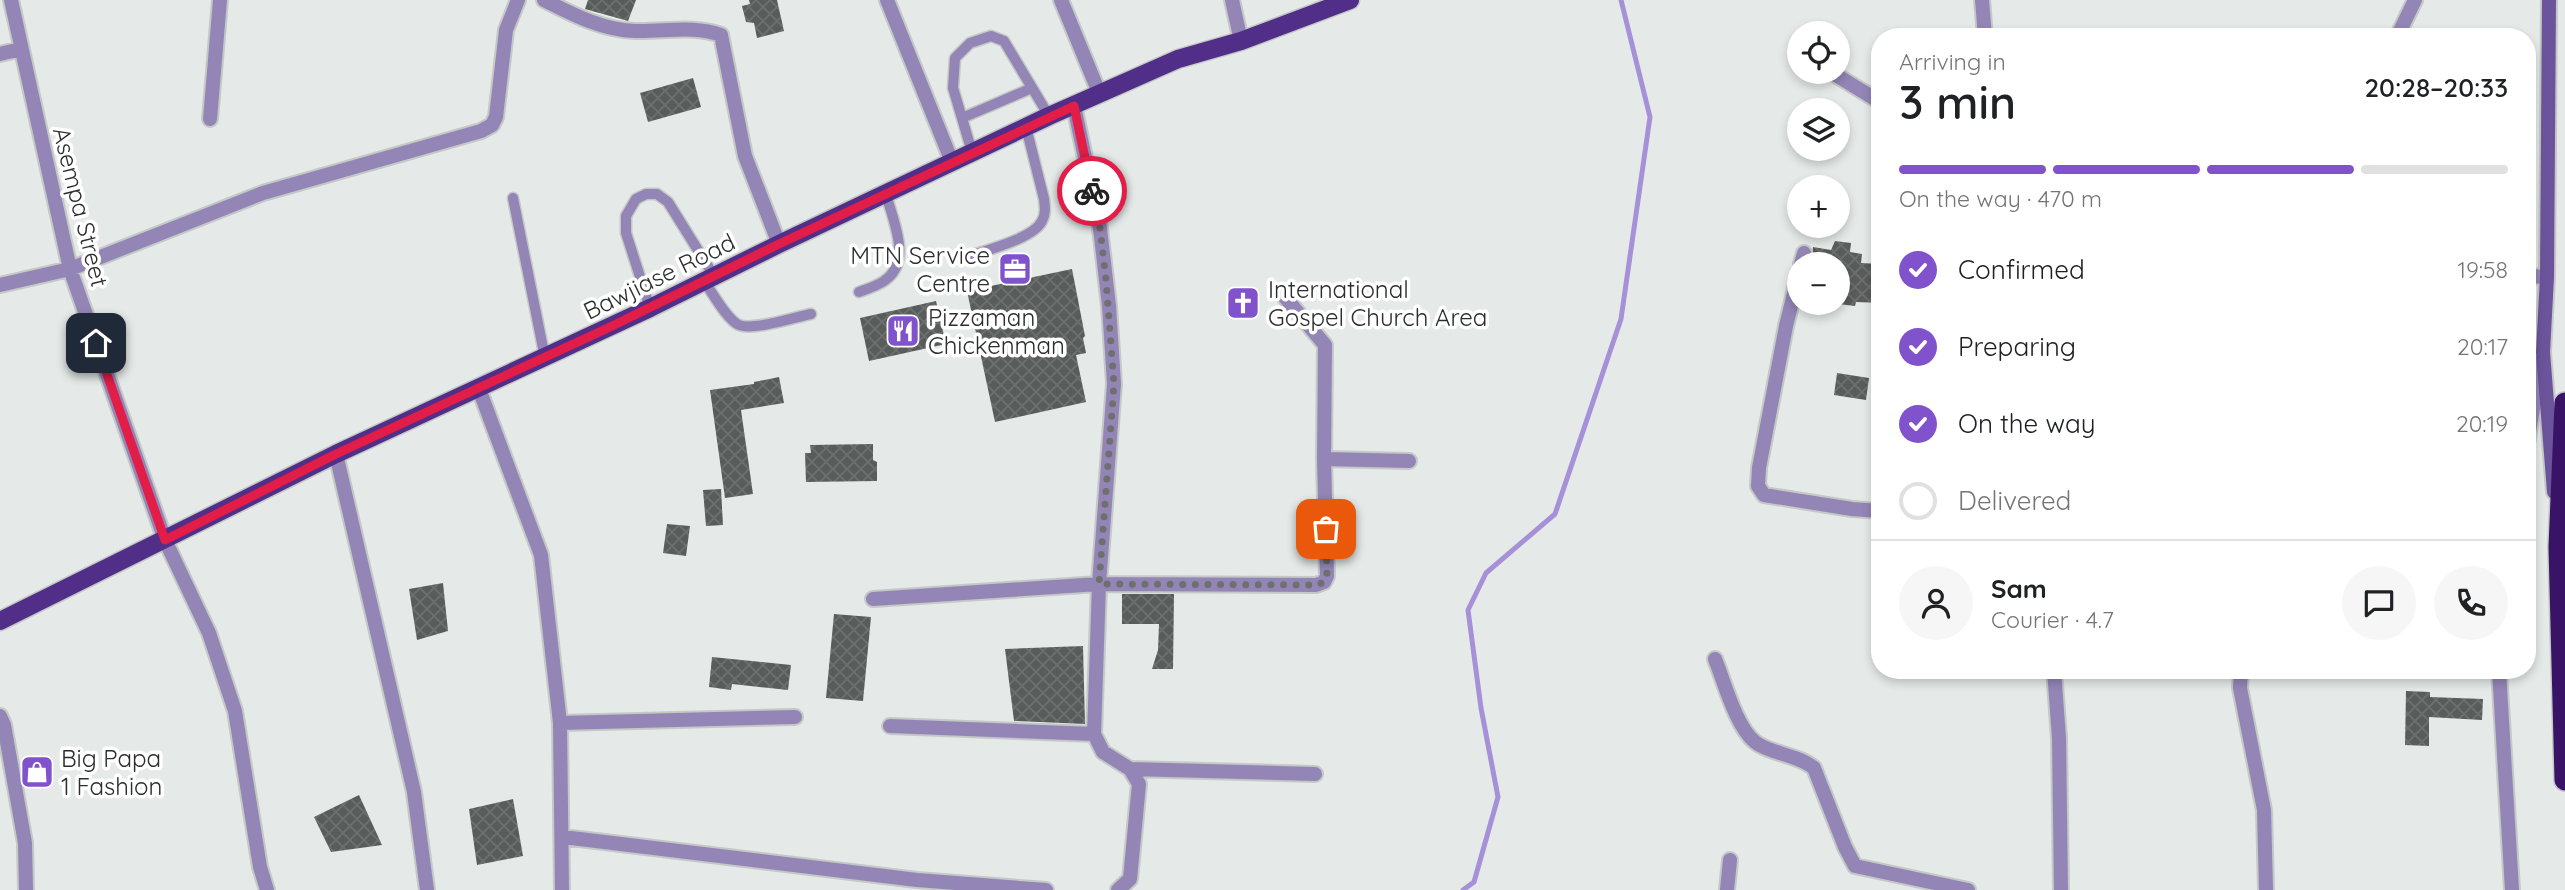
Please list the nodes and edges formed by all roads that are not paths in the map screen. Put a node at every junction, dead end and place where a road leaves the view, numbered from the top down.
1 (11, 0) edge
2 (220, 0) edge
3 (518, 0) edge
4 (544, 0) edge
5 (887, 0) edge
6 (1061, 0) edge
7 (1231, 0) edge
8 (1350, 0) edge
9 (1982, 0) edge
10 (2415, 0) edge
11 (2549, 0) edge
12 (1984, 28) edge
13 (2402, 28) edge
14 (1241, 41) junction
15 (21, 49) junction
16 (0, 54) edge
17 (1850, 84) edge
18 (1032, 88) junction
19 (1100, 95) junction
20 (1871, 97) edge
21 (1074, 106) junction
22 (1049, 116) junction
23 (962, 118) junction
24 (210, 119) dead end
25 (1026, 127) junction
26 (972, 152) junction
27 (952, 162) junction
28 (886, 194) junction
29 (513, 198) dead end
30 (779, 244) junction
31 (967, 257) dead end
32 (70, 269) junction
33 (2536, 276) edge
34 (2547, 277) junction
35 (709, 279) junction
36 (0, 285) edge
37 (859, 292) dead end
38 (1284, 296) dead end
39 (650, 308) junction
40 (811, 314) dead end
41 (1789, 315) edge
42 (2543, 352) junction
43 (545, 358) junction
44 (479, 388) junction
45 (2536, 392) edge
46 (2565, 403) edge
47 (336, 454) junction
48 (1324, 459) junction
49 (1409, 461) dead end
50 (1871, 510) edge
51 (165, 540) junction
52 (2559, 547) junction
53 (1099, 584) junction
54 (873, 598) dead end
55 (0, 621) edge
56 (1715, 659) dead end
57 (2055, 679) edge
58 (2240, 679) edge
59 (2500, 679) edge
60 (0, 716) edge
61 (795, 717) dead end
62 (561, 723) junction
63 (890, 726) dead end
64 (1094, 734) junction
65 (1130, 769) junction
66 (1315, 774) dead end
67 (2565, 780) edge
68 (563, 837) junction
69 (1730, 860) dead end
70 (26, 890) edge
71 (267, 890) edge
72 (427, 890) edge
73 (562, 890) edge
74 (1046, 890) edge
75 (1118, 890) edge
76 (1727, 890) edge
77 (1968, 890) edge
78 (2061, 890) edge
79 (2266, 890) edge
80 (2512, 890) edge

1 - 15 street, Asempa Street
2 - 24 street
3 - 32 street
4 - 30 street
5 - 27 street
6 - 19 street
7 - 14 street
8 - 14 main road, Bawjiase Road
9 - 12 street
10 - 13 street
11 - 34 main road
14 - 19 main road, Bawjiase Road
15 - 16 street
15 - 32 street, Asempa Street
17 - 20 street
18 - 22 lane
18 - 23 lane
18 - 23 lane
19 - 21 main road, Bawjiase Road
21 - 22 main road, Bawjiase Road
21 - 53 street
22 - 25 main road, Bawjiase Road
23 - 26 lane
25 - 26 main road, Bawjiase Road
25 - 31 lane
26 - 27 main road, Bawjiase Road
27 - 28 main road, Bawjiase Road
28 - 30 main road, Bawjiase Road
28 - 37 lane
29 - 43 lane
30 - 35 main road, Bawjiase Road
32 - 36 street
32 - 51 street, Asempa Street
33 - 34 street
34 - 42 main road
35 - 39 main road, Bawjiase Road
35 - 39 lane
35 - 40 lane
38 - 48 street
39 - 43 main road, Bawjiase Road
41 - 50 street
42 - 45 street
42 - 52 main road
43 - 44 main road, Bawjiase Road
44 - 47 main road, Bawjiase Road
44 - 62 street
46 - 52 highway
47 - 51 main road, Bawjiase Road
47 - 72 street
48 - 49 street
48 - 53 street
51 - 55 main road, Bawjiase Road
51 - 71 street, Asempa Street
52 - 67 highway
53 - 54 street
53 - 64 street
56 - 77 street
57 - 78 street
58 - 79 street
59 - 80 street
60 - 70 street
61 - 62 street
62 - 68 street
63 - 64 street
64 - 65 street
65 - 66 street
65 - 75 street
68 - 73 street
68 - 74 street
69 - 76 street

